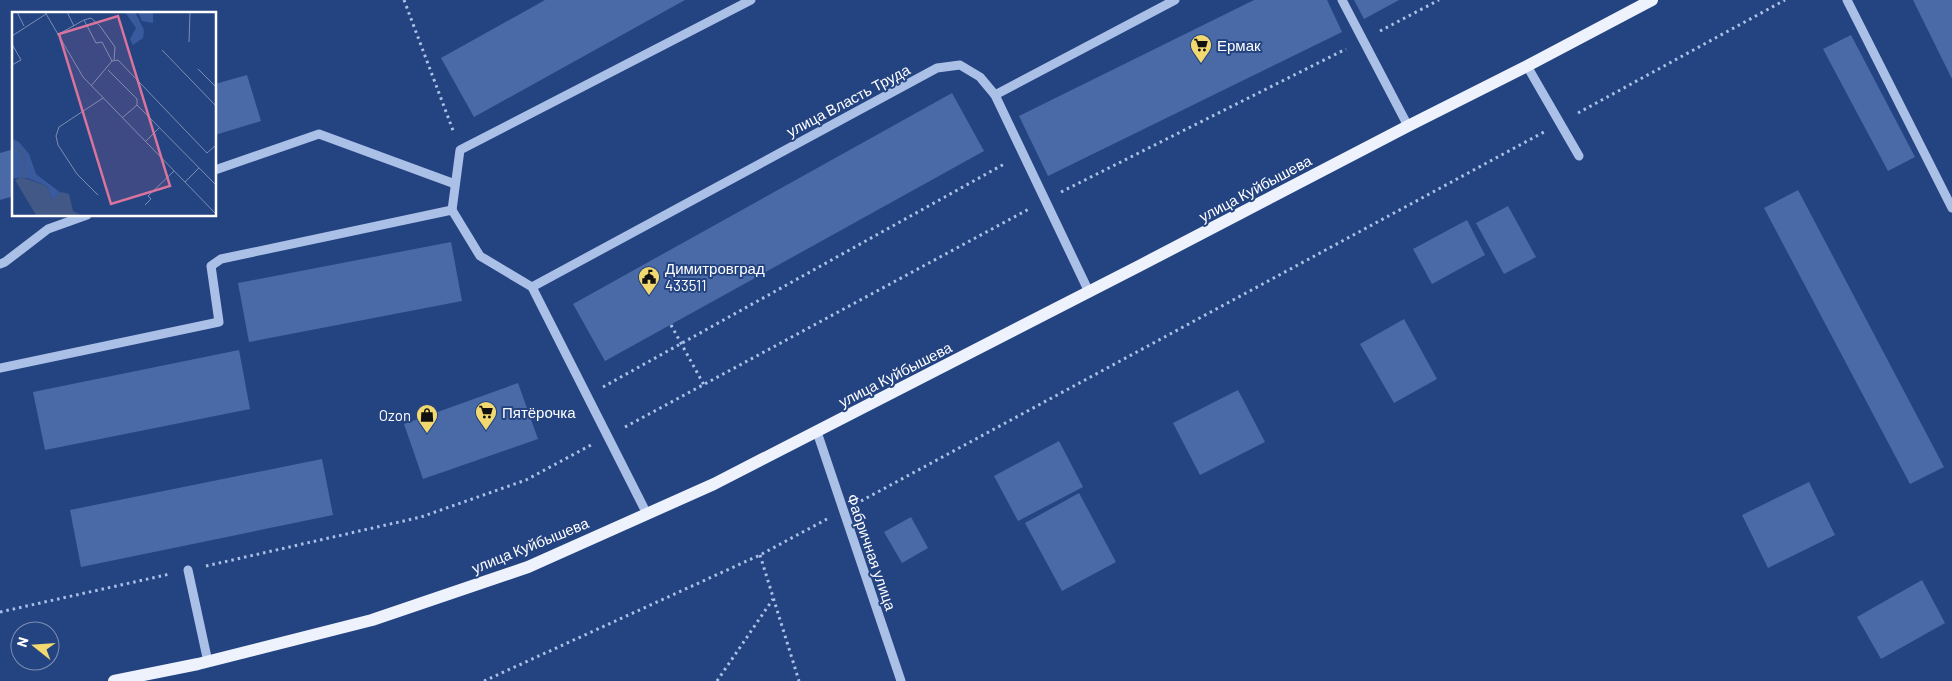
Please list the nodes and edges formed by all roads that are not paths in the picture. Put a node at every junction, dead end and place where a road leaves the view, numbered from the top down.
1 (751, 0) edge
2 (1175, 0) edge
3 (1342, 0) edge
4 (1652, 0) edge
5 (1847, 0) edge
6 (1527, 66) junction
7 (995, 95) junction
8 (1408, 126) junction
9 (1579, 156) dead end
10 (216, 170) edge
11 (455, 184) junction
12 (1952, 208) edge
13 (452, 210) junction
14 (84, 216) edge
15 (0, 264) edge
16 (532, 287) junction
17 (1089, 292) junction
18 (0, 368) edge
19 (817, 432) junction
20 (647, 514) junction
21 (188, 570) road end
22 (208, 662) junction
23 (114, 681) edge
24 (900, 681) edge

1 - 11 street
2 - 7 street
3 - 8 street
4 - 6 main road, улица Куйбышева
5 - 12 street
6 - 8 main road, улица Куйбышева
6 - 9 street
7 - 16 street, улица Власть Труда
7 - 17 street, улица Власть Труда
8 - 17 main road, улица Куйбышева
10 - 11 street
11 - 13 street
13 - 16 street
13 - 18 street
14 - 15 street
16 - 20 street
17 - 19 main road, улица Куйбышева
19 - 20 main road, улица Куйбышева
19 - 24 street, Фабричная улица
20 - 22 main road, улица Куйбышева
21 - 22 street
22 - 23 main road, улица Куйбышева

